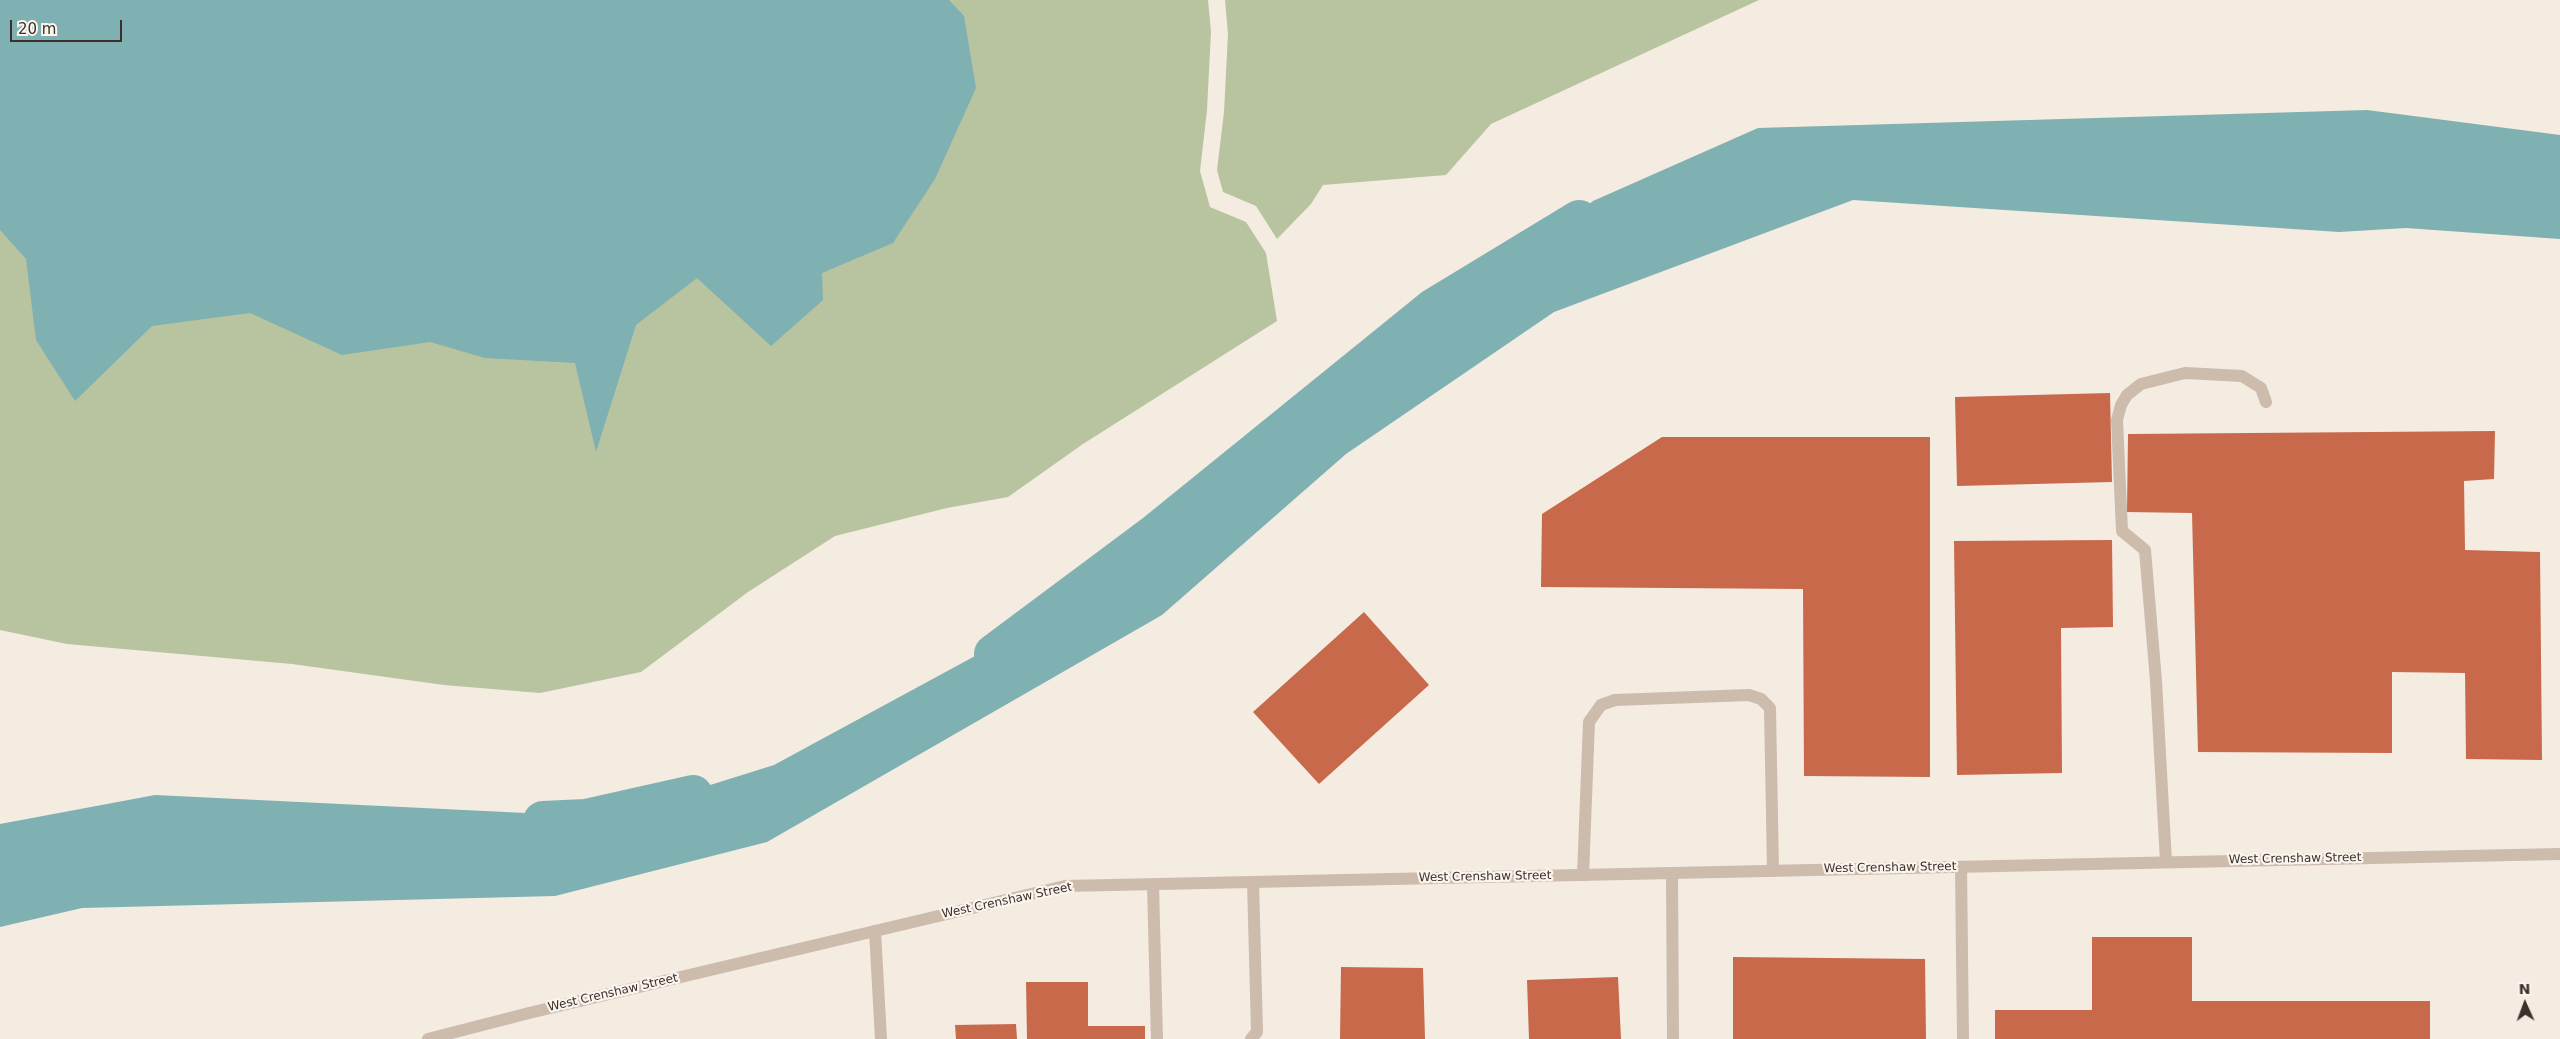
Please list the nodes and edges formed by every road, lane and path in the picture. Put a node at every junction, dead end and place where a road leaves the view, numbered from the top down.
1 (2266, 402) dead end
2 (2560, 854) edge
3 (2166, 862) junction
4 (1961, 867) junction
5 (1773, 871) junction
6 (1672, 873) junction
7 (1583, 875) junction
8 (1253, 882) junction
9 (1153, 884) junction
10 (875, 931) junction
11 (428, 1039) edge
12 (881, 1039) edge
13 (1157, 1039) edge
14 (1251, 1039) edge
15 (1673, 1039) edge
16 (1962, 1039) edge

1 - 3 street
2 - 3 street, West Crenshaw Street
3 - 4 street, West Crenshaw Street
4 - 5 street, West Crenshaw Street
4 - 16 street
5 - 6 street, West Crenshaw Street
5 - 7 street
6 - 7 street, West Crenshaw Street
6 - 15 street
7 - 8 street, West Crenshaw Street
8 - 9 street, West Crenshaw Street
8 - 14 street
9 - 10 street, West Crenshaw Street
9 - 13 street
10 - 11 street, West Crenshaw Street
10 - 12 street

